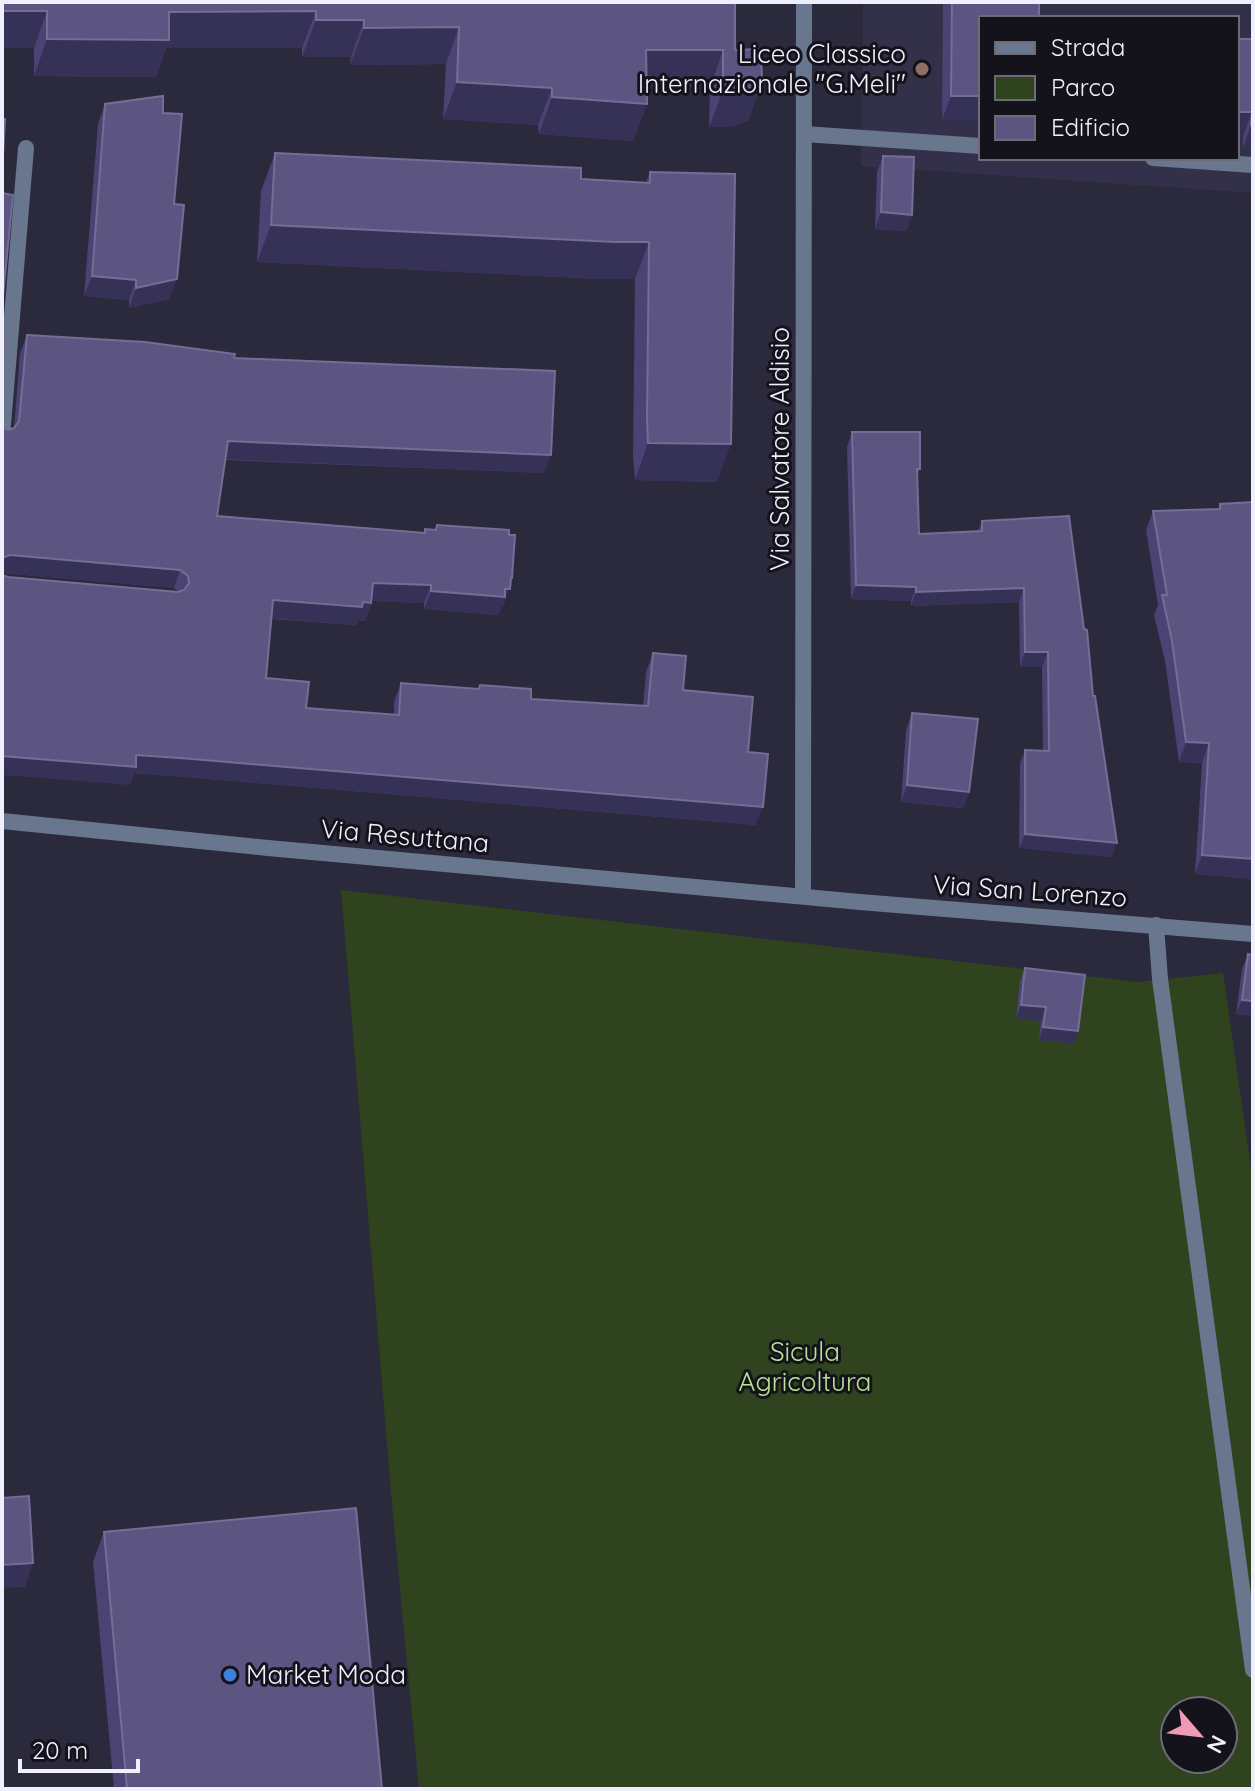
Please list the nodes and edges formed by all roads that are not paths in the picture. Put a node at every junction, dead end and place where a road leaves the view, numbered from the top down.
1 (804, 2) edge
2 (804, 134) junction
3 (979, 146) edge
4 (26, 148) dead end
5 (1182, 160) edge
6 (1253, 165) edge
7 (7, 333) edge
8 (2, 437) edge
9 (2, 821) edge
10 (803, 896) junction
11 (1156, 925) junction
12 (1253, 934) edge
13 (1253, 1670) edge

1 - 2 street, Via Salvatore Aldisio
2 - 3 street
2 - 10 street, Via Salvatore Aldisio
4 - 7 street
5 - 6 street
7 - 8 street
9 - 10 street, Via Resuttana
10 - 11 street, Via San Lorenzo
11 - 12 street, Via San Lorenzo
11 - 13 street

